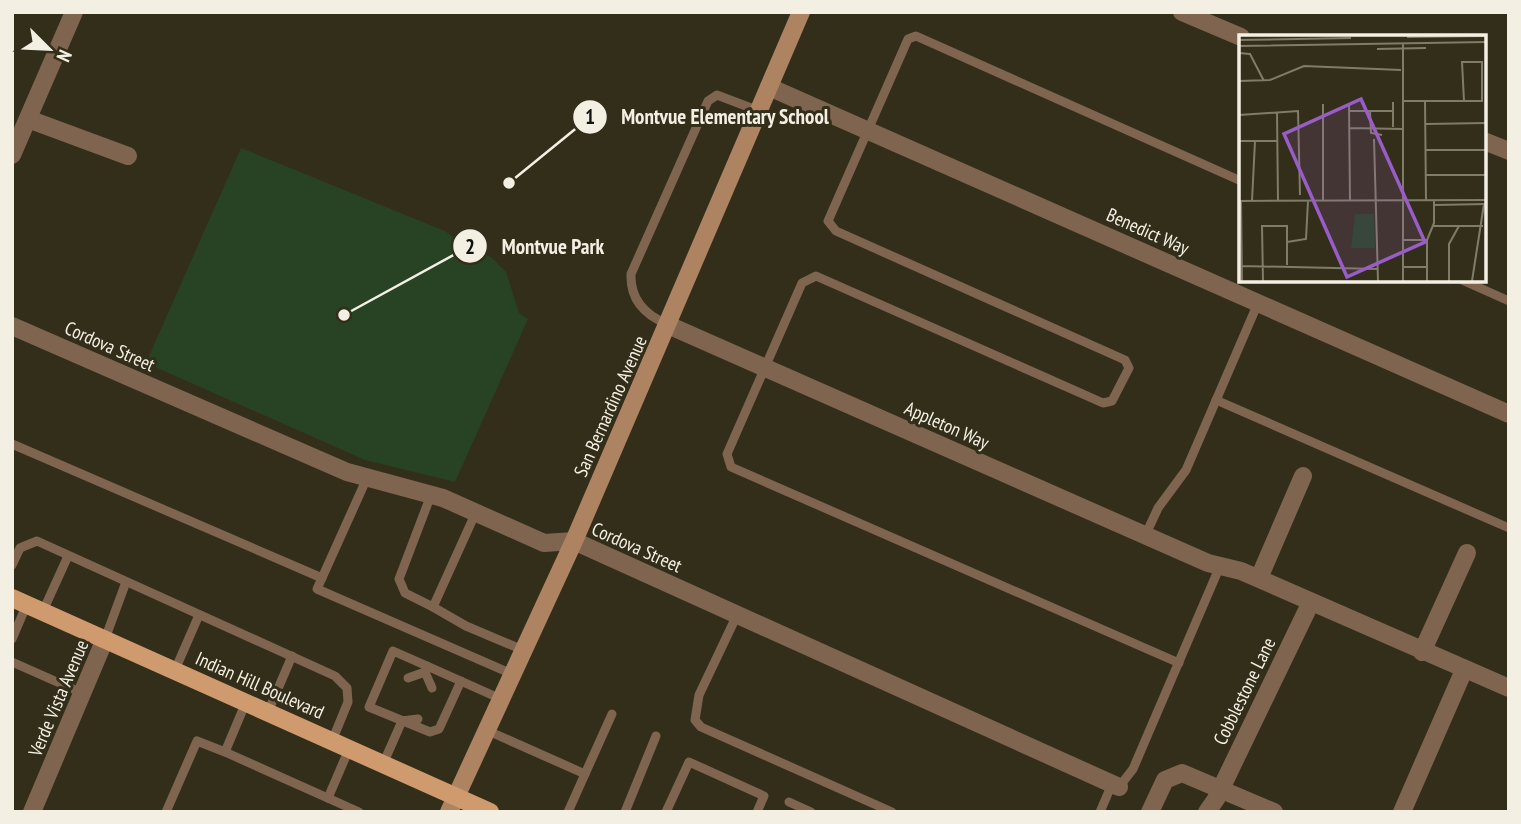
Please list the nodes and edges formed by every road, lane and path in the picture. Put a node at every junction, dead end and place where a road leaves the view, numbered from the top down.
1 (74, 12) edge
2 (801, 12) edge
3 (1182, 12) edge
4 (1239, 36) edge
5 (769, 87) junction
6 (759, 111) junction
7 (28, 119) junction
8 (869, 131) junction
9 (1486, 142) edge
10 (1509, 151) edge
11 (12, 155) edge
12 (128, 156) dead end
13 (1239, 180) edge
14 (1466, 282) edge
15 (1509, 301) edge
16 (1258, 303) junction
17 (668, 325) junction
18 (12, 326) edge
19 (766, 368) junction
20 (1216, 400) junction
21 (1509, 414) edge
22 (12, 444) edge
23 (1303, 476) dead end
24 (367, 478) junction
25 (431, 495) junction
26 (476, 512) junction
27 (1509, 528) edge
28 (1146, 536) junction
29 (574, 541) junction
30 (1466, 552) dead end
31 (68, 556) junction
32 (12, 565) edge
33 (1214, 565) junction
34 (322, 578) junction
35 (1259, 578) junction
36 (126, 582) junction
37 (1311, 602) junction
38 (27, 604) edge
39 (433, 607) junction
40 (199, 615) junction
41 (737, 615) junction
42 (12, 639) edge
43 (106, 639) junction
44 (523, 650) junction
45 (1422, 652) junction
46 (292, 656) junction
47 (12, 662) edge
48 (1179, 663) junction
49 (426, 669) junction
50 (175, 670) junction
51 (1464, 670) junction
52 (512, 674) junction
53 (408, 678) dead end
54 (461, 681) junction
55 (1508, 685) edge
56 (432, 688) dead end
57 (82, 693) junction
58 (501, 699) junction
59 (246, 702) junction
60 (395, 709) dead end
61 (268, 712) junction
62 (612, 714) dead end
63 (418, 719) dead end
64 (402, 721) junction
65 (486, 730) junction
66 (656, 736) dead end
67 (331, 741) junction
68 (349, 749) junction
69 (225, 752) junction
70 (383, 764) junction
71 (585, 774) junction
72 (1116, 785) junction
73 (328, 798) junction
74 (789, 802) dead end
75 (1216, 803) edge
76 (452, 804) edge
77 (37, 810) edge
78 (166, 812) edge
79 (359, 812) edge
80 (490, 812) edge
81 (568, 812) edge
82 (625, 812) edge
83 (666, 812) edge
84 (757, 812) edge
85 (811, 812) edge
86 (892, 812) edge
87 (1100, 812) edge
88 (1150, 812) edge
89 (1274, 812) edge
90 (1402, 812) edge

1 - 7 street
2 - 5 main road, San Bernardino Avenue
3 - 4 street
5 - 6 main road, San Bernardino Avenue
5 - 8 street, Benedict Way
6 - 17 main road, San Bernardino Avenue
6 - 17 lane
7 - 11 street
7 - 12 street
8 - 13 lane
8 - 16 street, Benedict Way
8 - 19 lane
9 - 10 street
14 - 15 lane
16 - 20 lane
16 - 21 street, Benedict Way
17 - 19 street, Appleton Way
17 - 29 main road, San Bernardino Avenue
18 - 24 street, Cordova Street
19 - 28 street, Appleton Way
19 - 48 lane
20 - 27 lane
20 - 28 lane
22 - 34 lane
23 - 35 street
24 - 25 street, Cordova Street
24 - 34 lane
25 - 26 street, Cordova Street
25 - 39 lane
26 - 29 street, Cordova Street
26 - 39 lane
28 - 33 street, Appleton Way
29 - 41 street, Cordova Street
29 - 44 main road, San Bernardino Avenue
30 - 45 street
31 - 32 lane
31 - 36 lane
31 - 38 lane
33 - 35 street, Appleton Way
33 - 48 lane
34 - 52 lane
35 - 37 street, Appleton Way
36 - 40 lane
36 - 43 lane
37 - 45 street, Appleton Way
37 - 75 street, Cobblestone Lane
38 - 42 lane
38 - 43 main road, Indian Hill Boulevard
39 - 44 lane
40 - 46 lane
40 - 50 lane
41 - 72 street, Cordova Street
41 - 86 lane
43 - 50 main road, Indian Hill Boulevard
43 - 57 street, Verde Vista Avenue
44 - 52 main road, San Bernardino Avenue
45 - 51 street, Appleton Way
46 - 61 lane
46 - 67 lane
47 - 57 lane
48 - 72 lane
49 - 53 lane
49 - 54 lane
49 - 56 lane
49 - 64 lane
50 - 59 main road, Indian Hill Boulevard
51 - 55 street, Appleton Way
51 - 90 street
52 - 58 main road, San Bernardino Avenue
54 - 58 lane
54 - 64 lane
57 - 77 street, Verde Vista Avenue
58 - 65 main road, San Bernardino Avenue
59 - 61 main road, Indian Hill Boulevard
59 - 69 lane
60 - 64 lane
61 - 67 main road, Indian Hill Boulevard
62 - 71 lane
63 - 64 lane
64 - 70 lane
65 - 71 lane
65 - 76 main road, San Bernardino Avenue
66 - 82 lane
67 - 68 main road, Indian Hill Boulevard
68 - 70 main road, Indian Hill Boulevard
68 - 73 lane
69 - 73 lane
69 - 78 lane
70 - 76 main road, Indian Hill Boulevard
71 - 81 lane
72 - 87 lane
73 - 79 lane
74 - 85 lane
75 - 88 street
75 - 89 street
76 - 80 main road, Indian Hill Boulevard
83 - 84 lane

